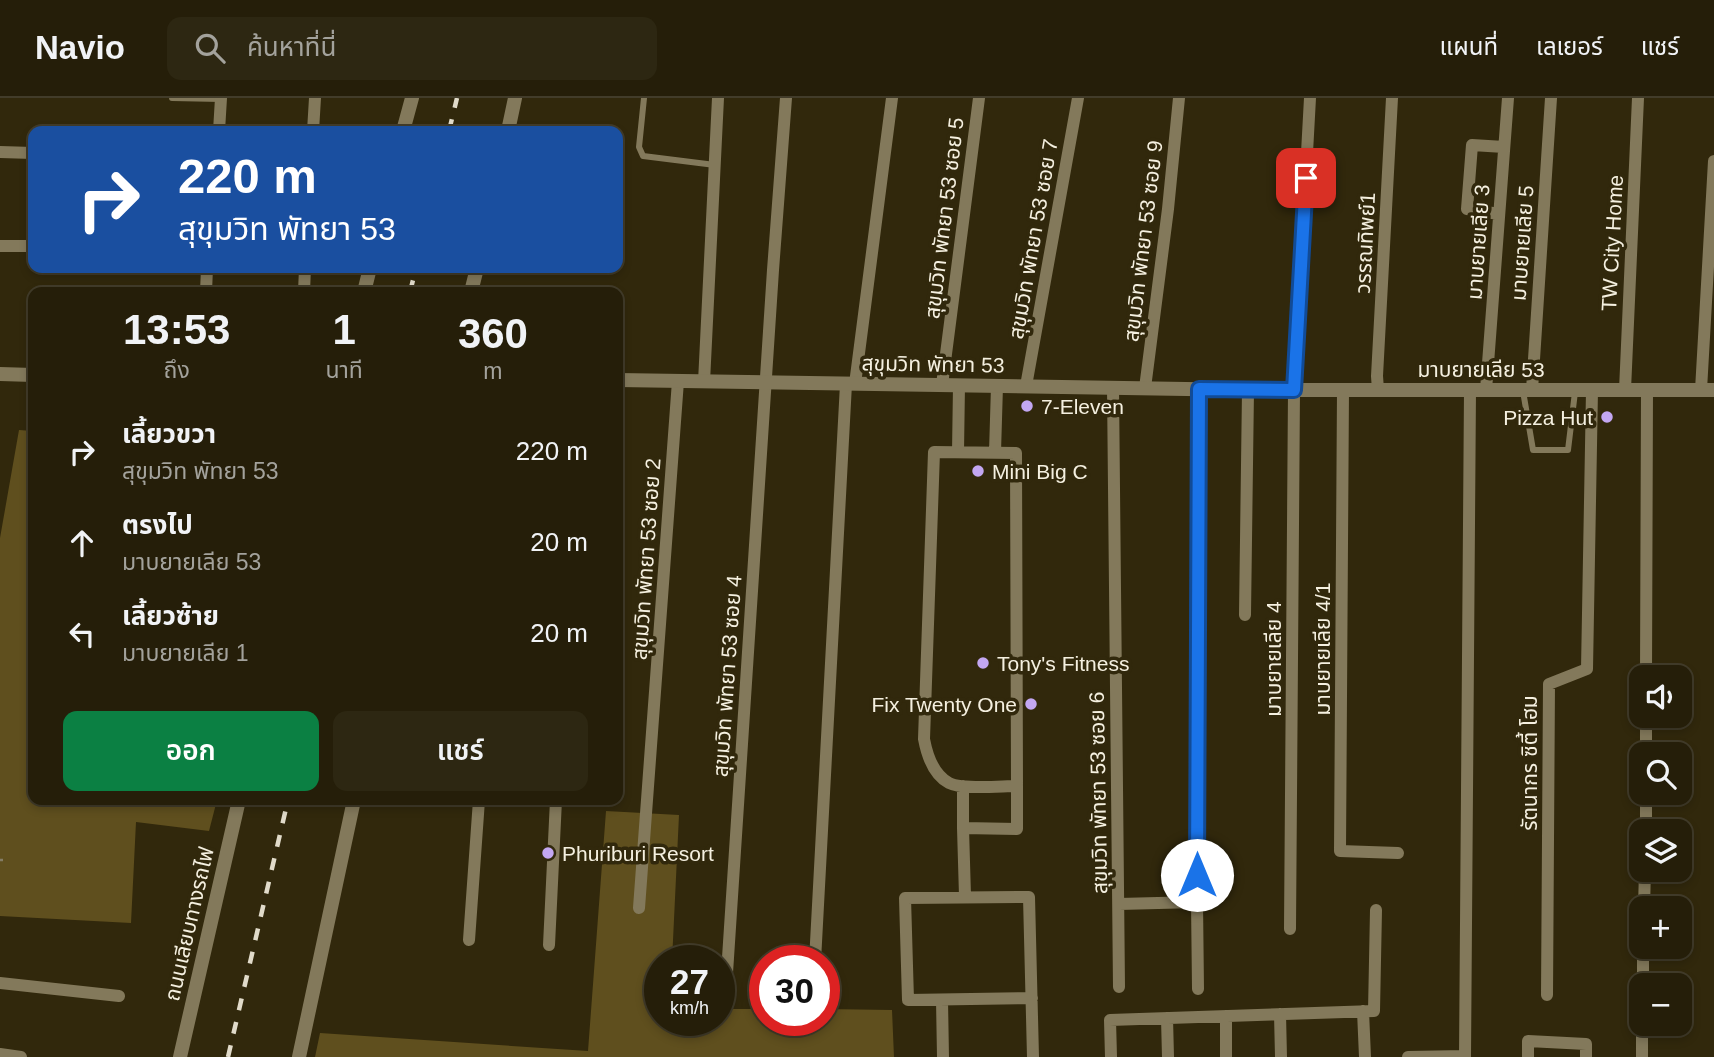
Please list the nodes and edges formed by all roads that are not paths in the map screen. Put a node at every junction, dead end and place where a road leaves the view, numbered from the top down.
1 (172, 98) edge
2 (315, 98) edge
3 (412, 98) edge
4 (515, 98) edge
5 (644, 98) edge
6 (718, 98) edge
7 (786, 98) edge
8 (892, 98) edge
9 (979, 98) edge
10 (1078, 98) edge
11 (1179, 98) edge
12 (1310, 98) edge
13 (1392, 98) edge
14 (1508, 98) edge
15 (1551, 98) edge
16 (1638, 98) edge
17 (221, 99) edge
18 (219, 126) edge
19 (313, 126) edge
20 (404, 126) edge
21 (509, 126) edge
22 (1504, 147) junction
23 (0, 152) edge
24 (28, 153) edge
25 (1714, 161) edge
26 (715, 165) junction
27 (1499, 214) junction
28 (0, 246) edge
29 (28, 246) edge
30 (0, 374) edge
31 (28, 374) edge
32 (623, 380) edge
33 (678, 381) junction
34 (704, 382) junction
35 (766, 382) junction
36 (851, 384) junction
37 (943, 385) junction
38 (959, 385) junction
39 (997, 386) junction
40 (1026, 386) junction
41 (1113, 388) junction
42 (1145, 388) junction
43 (1199, 389) junction
44 (1248, 390) junction
45 (1294, 390) junction
46 (1343, 390) junction
47 (1378, 390) junction
48 (1469, 390) junction
49 (1486, 390) junction
50 (1527, 390) junction
51 (1575, 390) junction
52 (1592, 390) junction
53 (1625, 390) junction
54 (1647, 390) junction
55 (1707, 390) edge
56 (958, 452) junction
57 (995, 452) junction
58 (1245, 615) dead end
59 (1646, 665) edge
60 (963, 786) junction
61 (1017, 786) junction
62 (238, 805) edge
63 (353, 805) edge
64 (479, 805) edge
65 (556, 805) edge
66 (963, 828) junction
67 (1398, 853) dead end
68 (965, 896) junction
69 (1197, 902) junction
70 (1119, 904) junction
71 (639, 908) dead end
72 (1376, 910) dead end
73 (1290, 929) dead end
74 (469, 940) dead end
75 (548, 945) dead end
76 (729, 945) edge
77 (816, 945) edge
78 (0, 983) edge
79 (1119, 987) dead end
80 (1198, 989) dead end
81 (1547, 995) dead end
82 (119, 996) dead end
83 (1032, 998) junction
84 (942, 1000) junction
85 (1368, 1011) junction
86 (1280, 1014) junction
87 (1226, 1016) junction
88 (1167, 1018) junction
89 (1642, 1036) edge
90 (0, 1054) edge
91 (1465, 1056) edge
92 (21, 1057) edge
93 (180, 1057) edge
94 (299, 1057) edge
95 (943, 1057) edge
96 (1033, 1057) edge
97 (1111, 1057) edge
98 (1168, 1057) edge
99 (1226, 1057) edge
100 (1281, 1057) edge
101 (1365, 1057) edge
102 (1408, 1057) edge
103 (1528, 1057) edge
104 (1586, 1057) edge
105 (1642, 1057) edge

1 - 17 lane
2 - 19 street
3 - 20 street
4 - 21 street
5 - 26 lane
6 - 26 street
7 - 35 street, สุขุมวิท พัทยา 53 ซอย 4
8 - 36 street
9 - 37 street, สุขุมวิท พัทยา 53 ซอย 5
10 - 40 street, สุขุมวิท พัทยา 53 ซอย 7
11 - 42 street, สุขุมวิท พัทยา 53 ซอย 9
12 - 45 street, มาบยายเลีย 4
13 - 47 street, วรรณทิพย์1
14 - 22 street, มาบยายเลีย 3
15 - 50 street, มาบยายเลีย 5
16 - 53 street, TW City Home
17 - 18 street
22 - 27 street, มาบยายเลีย 3
22 - 27 street
23 - 24 street
25 - 55 street
26 - 34 street
27 - 49 street, มาบยายเลีย 3
28 - 29 street
30 - 31 street
32 - 33 street, สุขุมวิท พัทยา 53
33 - 34 street, สุขุมวิท พัทยา 53
33 - 71 street, สุขุมวิท พัทยา 53 ซอย 2
34 - 35 street, สุขุมวิท พัทยา 53
35 - 36 street, สุขุมวิท พัทยา 53
35 - 76 street, สุขุมวิท พัทยา 53 ซอย 4
36 - 37 street, สุขุมวิท พัทยา 53
36 - 77 street
37 - 38 street, สุขุมวิท พัทยา 53
38 - 39 street, สุขุมวิท พัทยา 53
38 - 56 street
39 - 40 street, สุขุมวิท พัทยา 53
39 - 57 street
40 - 41 street, สุขุมวิท พัทยา 53
41 - 42 street, สุขุมวิท พัทยา 53
41 - 70 street, สุขุมวิท พัทยา 53 ซอย 6
42 - 43 street, สุขุมวิท พัทยา 53
43 - 44 street, สุขุมวิท พัทยา 53
43 - 69 street
44 - 45 street, มาบยายเลีย 53
44 - 58 street
45 - 46 street, มาบยายเลีย 53
45 - 73 street, มาบยายเลีย 4
46 - 47 street, มาบยายเลีย 53
46 - 67 street, มาบยายเลีย 4/1
47 - 48 street, มาบยายเลีย 53
48 - 49 street, มาบยายเลีย 53
48 - 91 street
49 - 50 street, มาบยายเลีย 53
50 - 51 street, มาบยายเลีย 53
50 - 51 lane
51 - 52 street, มาบยายเลีย 53
52 - 53 street, มาบยายเลีย 53
52 - 81 street, รัตนากร ซิตี้ โฮม
53 - 54 street, มาบยายเลีย 53
54 - 55 street, มาบยายเลีย 53
54 - 59 street
56 - 57 street
56 - 60 street
57 - 61 street
60 - 61 street
60 - 66 street
61 - 66 street
62 - 93 street, ถนนเลียบทางรถไฟ
63 - 94 street
64 - 74 street
65 - 75 street
66 - 68 street
68 - 83 street
68 - 84 street
69 - 70 street
69 - 80 street
70 - 79 street, สุขุมวิท พัทยา 53 ซอย 6
72 - 85 street
78 - 82 street
83 - 84 street
83 - 96 street
84 - 95 street
85 - 86 street
85 - 101 street
86 - 87 street
86 - 100 street
87 - 88 street
87 - 99 street
88 - 97 street
88 - 98 street
89 - 105 street
90 - 92 street
91 - 102 street
103 - 104 street

